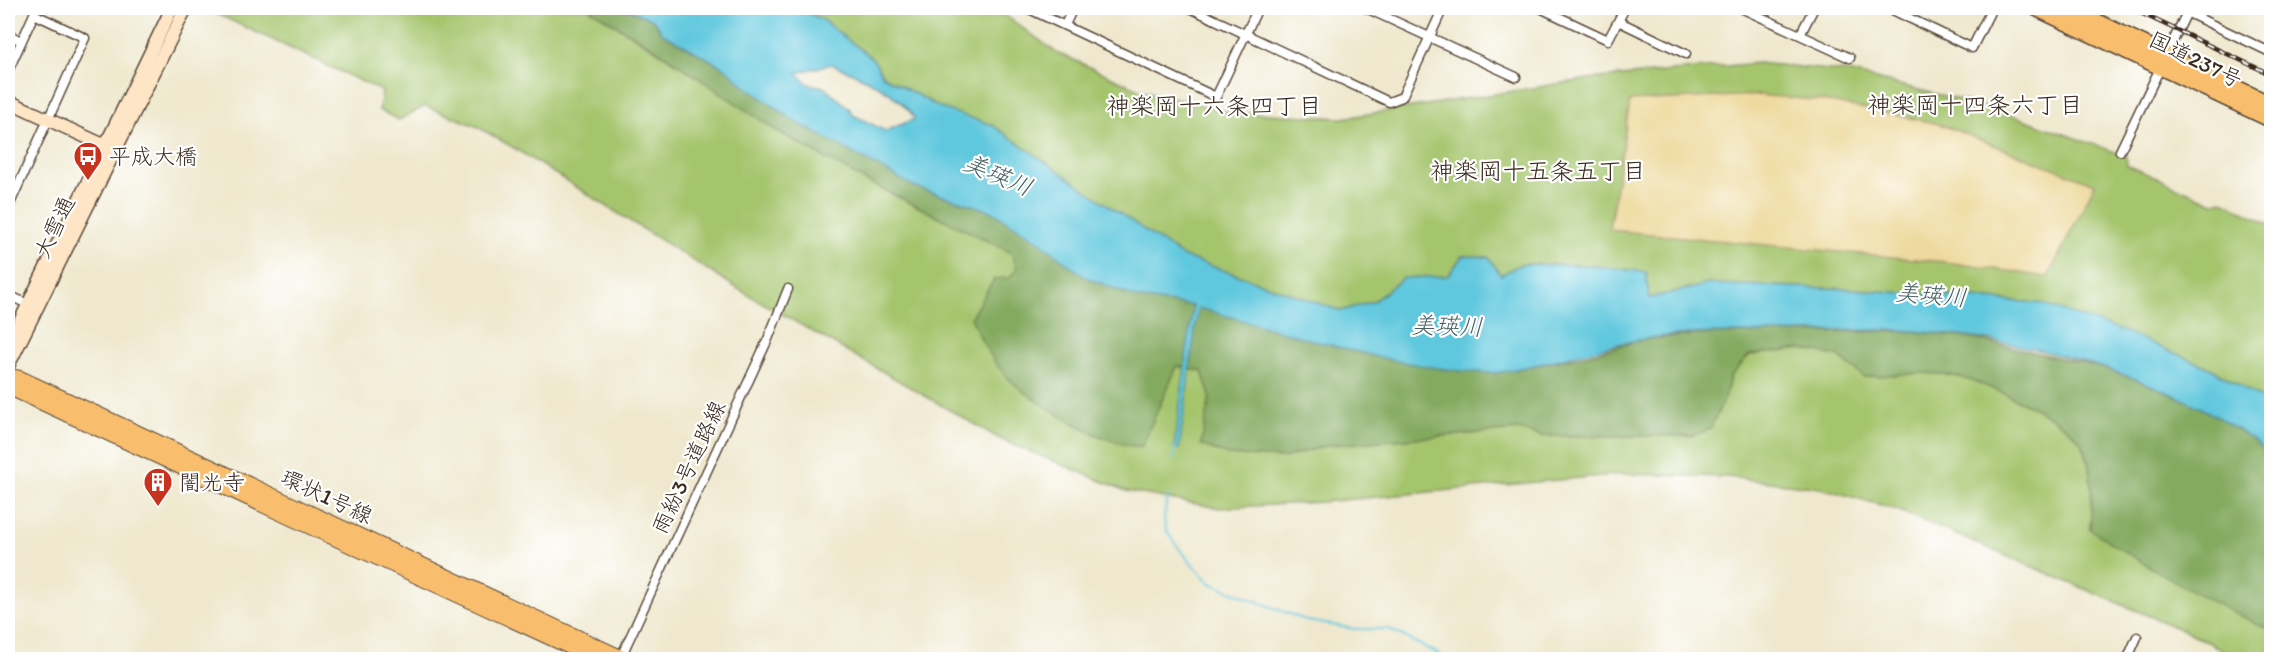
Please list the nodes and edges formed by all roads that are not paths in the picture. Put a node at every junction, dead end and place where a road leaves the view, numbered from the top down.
1 (171, 8) edge
2 (186, 8) edge
3 (1027, 8) edge
4 (1073, 8) edge
5 (1190, 8) edge
6 (1258, 8) edge
7 (1366, 8) edge
8 (1443, 8) edge
9 (1540, 8) edge
10 (1624, 8) edge
11 (1741, 8) edge
12 (1814, 8) edge
13 (1888, 8) edge
14 (1992, 8) edge
15 (2036, 8) edge
16 (2068, 8) edge
17 (2188, 10) edge
18 (1618, 21) junction
19 (1065, 25) junction
20 (8, 34) edge
21 (1245, 34) junction
22 (1800, 35) junction
23 (1429, 37) junction
24 (21, 41) junction
25 (2271, 52) edge
26 (1686, 54) dead end
27 (1850, 58) dead end
28 (2163, 61) junction
29 (8, 71) edge
30 (1516, 77) dead end
31 (2243, 99) junction
32 (8, 101) edge
33 (2271, 105) edge
34 (49, 119) junction
35 (2271, 120) edge
36 (110, 148) junction
37 (2120, 151) dead end
38 (8, 208) edge
39 (788, 289) dead end
40 (8, 295) edge
41 (33, 306) junction
42 (8, 346) edge
43 (8, 366) edge
44 (8, 376) edge
45 (8, 382) edge
46 (2137, 637) dead end
47 (622, 658) edge
48 (598, 660) edge
49 (2127, 660) edge

1 - 36 street, 大雪通
2 - 36 street, 大雪通
3 - 19 street
4 - 19 street
5 - 21 street
6 - 21 street
7 - 23 street
8 - 23 street
9 - 18 street
10 - 18 street
11 - 22 street
12 - 22 street
13 - 14 street
15 - 28 highway, 国道237号
16 - 28 highway, 国道237号
17 - 25 street
17 - 28 street
18 - 26 street
19 - 21 street
20 - 24 street
21 - 23 street
22 - 27 street
23 - 30 street
24 - 29 street
24 - 34 street
28 - 31 highway, 国道237号
28 - 37 street
31 - 33 highway, 国道237号
31 - 35 highway, 国道237号
32 - 34 street
34 - 36 street
34 - 38 street
36 - 41 street, 大雪通
39 - 47 street, 雨紛3号道路線
40 - 41 street
41 - 42 street, 大雪通
41 - 43 street, 大雪通
44 - 47 main road, 環状1号線
45 - 48 main road, 環状1号線
46 - 49 street

